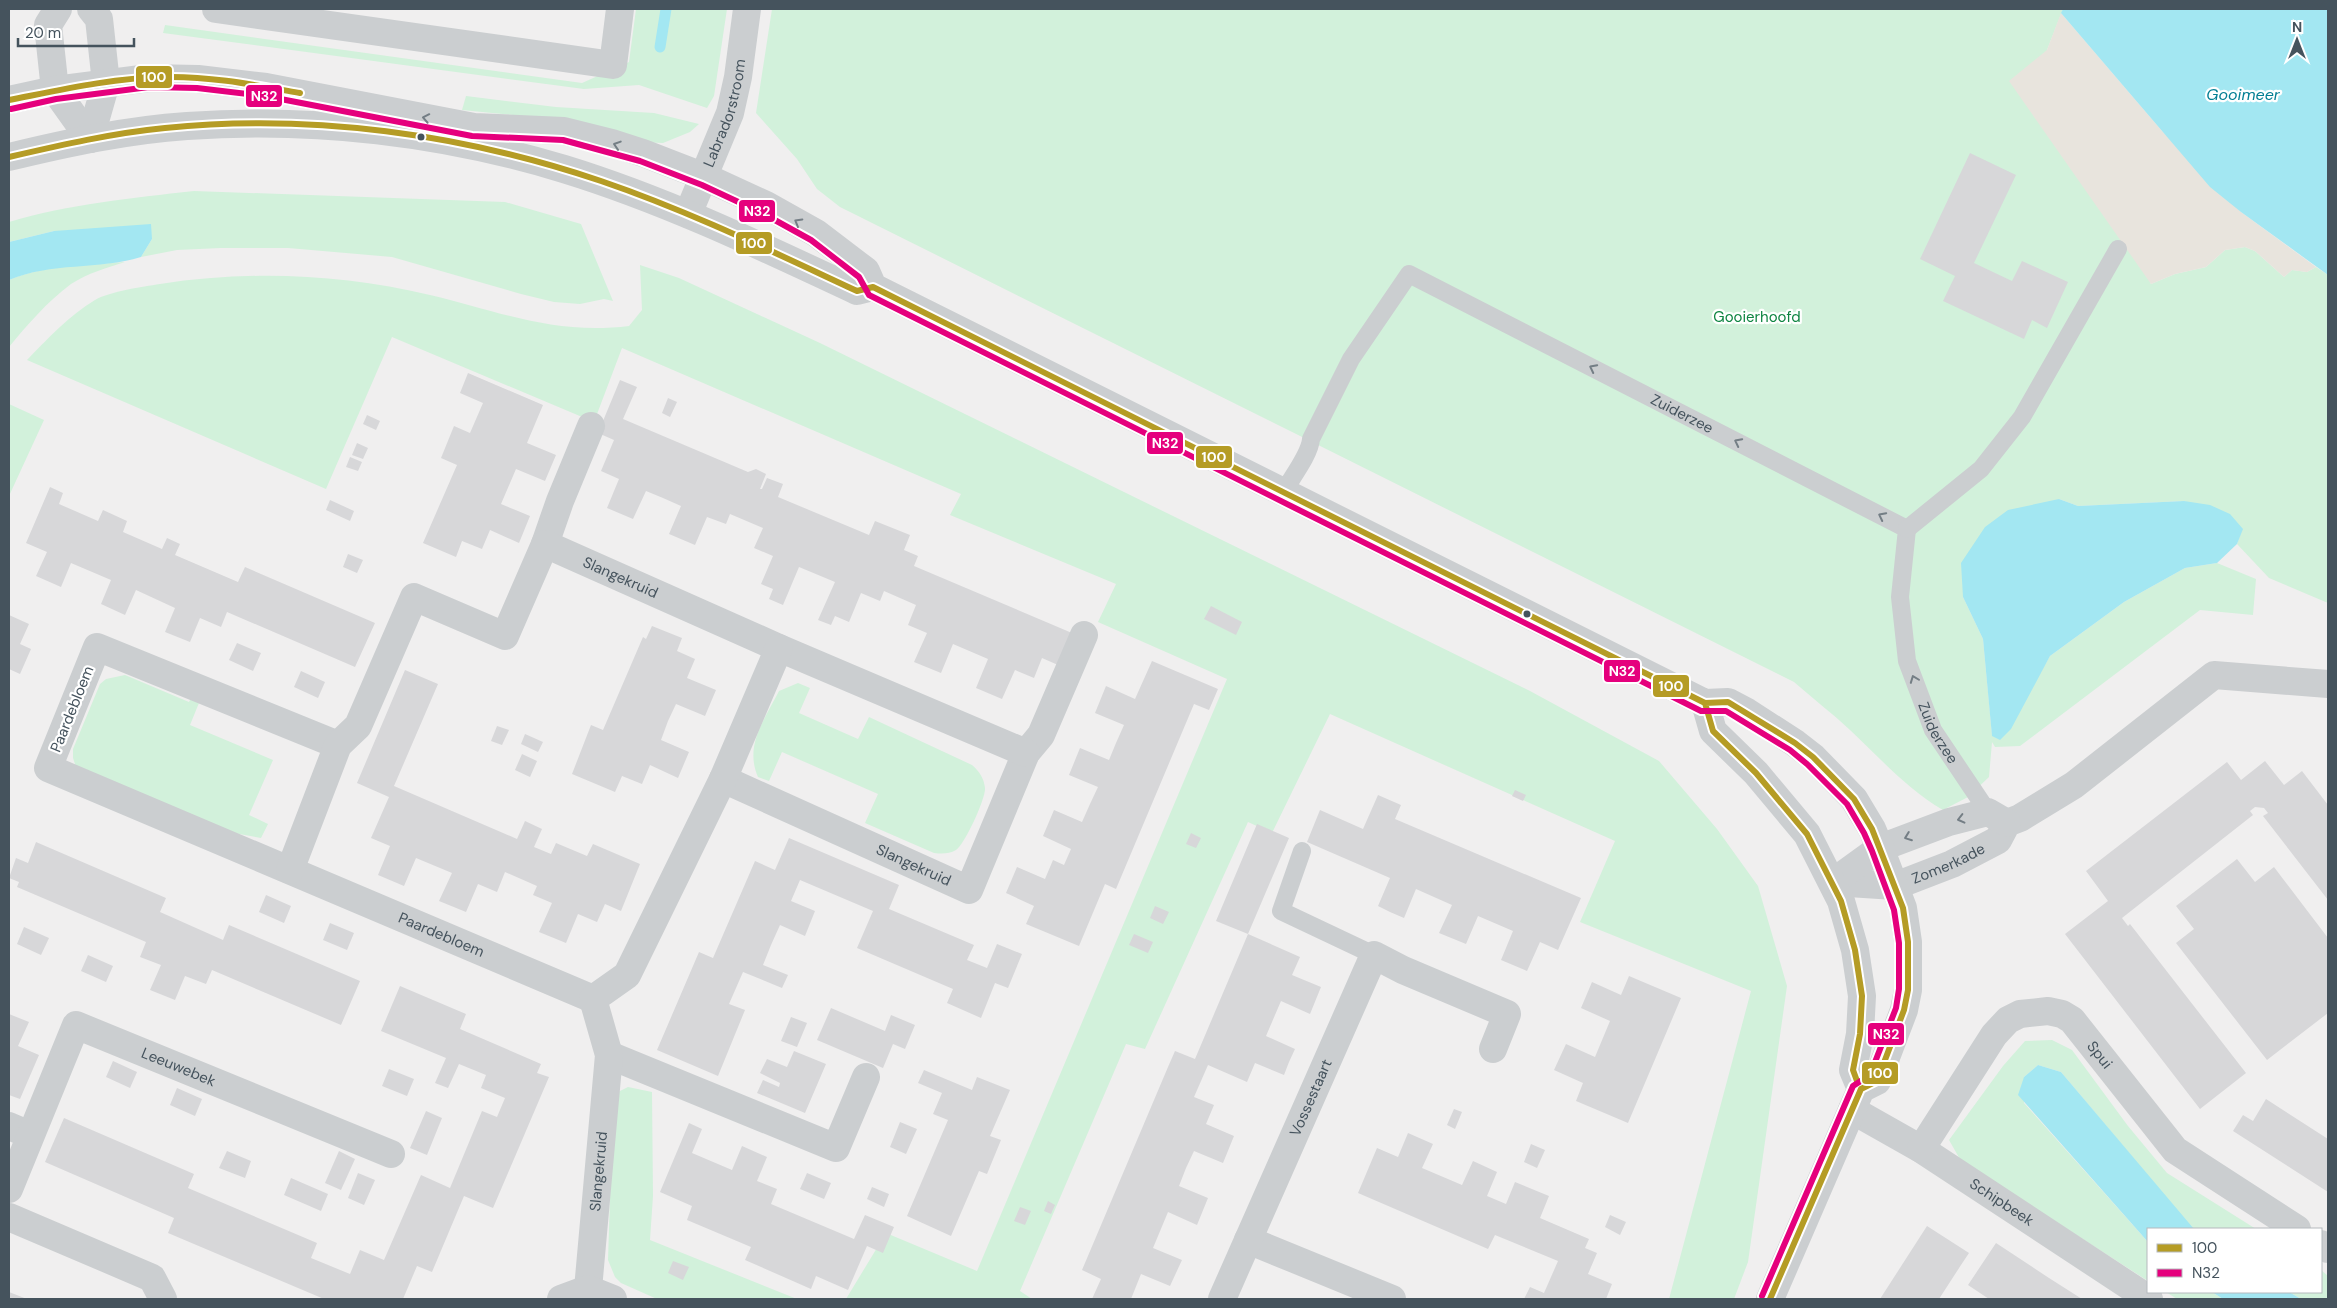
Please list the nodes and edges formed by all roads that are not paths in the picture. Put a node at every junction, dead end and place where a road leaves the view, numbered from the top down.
1 (58, 9) edge
2 (91, 9) edge
3 (216, 9) edge
4 (620, 9) edge
5 (747, 9) edge
6 (106, 83) junction
7 (55, 90) junction
8 (9, 100) edge
9 (90, 139) junction
10 (9, 157) edge
11 (704, 177) junction
12 (688, 214) junction
13 (2118, 249) dead end
14 (873, 287) junction
15 (591, 426) dead end
16 (1284, 491) junction
17 (1907, 529) junction
18 (545, 544) junction
19 (1084, 635) dead end
20 (779, 648) junction
21 (2328, 684) edge
22 (1705, 703) junction
23 (338, 745) junction
24 (1026, 753) junction
25 (723, 779) junction
26 (1998, 818) junction
27 (1880, 848) junction
28 (1302, 851) dead end
29 (290, 870) junction
30 (1833, 882) junction
31 (1895, 886) junction
32 (1374, 954) junction
33 (593, 999) junction
34 (1493, 1049) dead end
35 (609, 1055) junction
36 (866, 1077) dead end
37 (1856, 1100) junction
38 (19, 1131) edge
39 (1921, 1149) junction
40 (391, 1154) dead end
41 (9, 1189) edge
42 (9, 1217) edge
43 (2296, 1228) edge
44 (1248, 1240) junction
45 (588, 1288) junction
46 (163, 1299) edge
47 (561, 1299) edge
48 (613, 1299) edge
49 (1222, 1299) edge
50 (1392, 1299) edge
51 (1770, 1299) edge
52 (2149, 1299) edge

1 - 7 street
2 - 6 street
3 - 4 street
5 - 11 street, Labradorstroom
6 - 7 street
6 - 9 street
11 -> 6 street
7 - 8 street
7 - 9 street
9 - 10 street
9 - 12 street
11 - 12 street, Labradorstroom
14 -> 11 street
12 - 14 street
13 - 17 lane
14 - 16 street
15 - 18 street
17 -> 16 lane, Zuiderzee
16 - 22 street
26 -> 17 lane, Zuiderzee
18 - 20 street, Slangekruid
18 - 23 street
19 - 24 street, Slangekruid
20 - 24 street, Slangekruid
20 - 25 street
21 - 26 street, Zomerkade
22 - 27 street
22 - 30 street
23 - 29 street
23 - 29 street, Paardebloem
24 - 25 street, Slangekruid
25 - 33 street
26 -> 27 street, Zomerkade
26 - 31 street, Zomerkade
27 - 30 street, Zomerkade
27 - 31 street
28 - 32 lane
29 - 33 street, Paardebloem
30 - 31 street, Zomerkade
30 - 37 street
31 - 37 street
32 - 34 street
32 - 44 street, Vossestaart
33 - 35 street, Slangekruid
35 - 36 street
35 - 45 street, Slangekruid
37 - 39 street, Schipbeek
37 - 51 street
38 - 40 street, Leeuwebek
38 - 41 street, Leeuwebek
39 - 43 street, Spui
39 - 52 street, Schipbeek
42 - 46 street
44 - 49 street, Vossestaart
44 - 50 street
45 - 47 street
45 - 48 street

